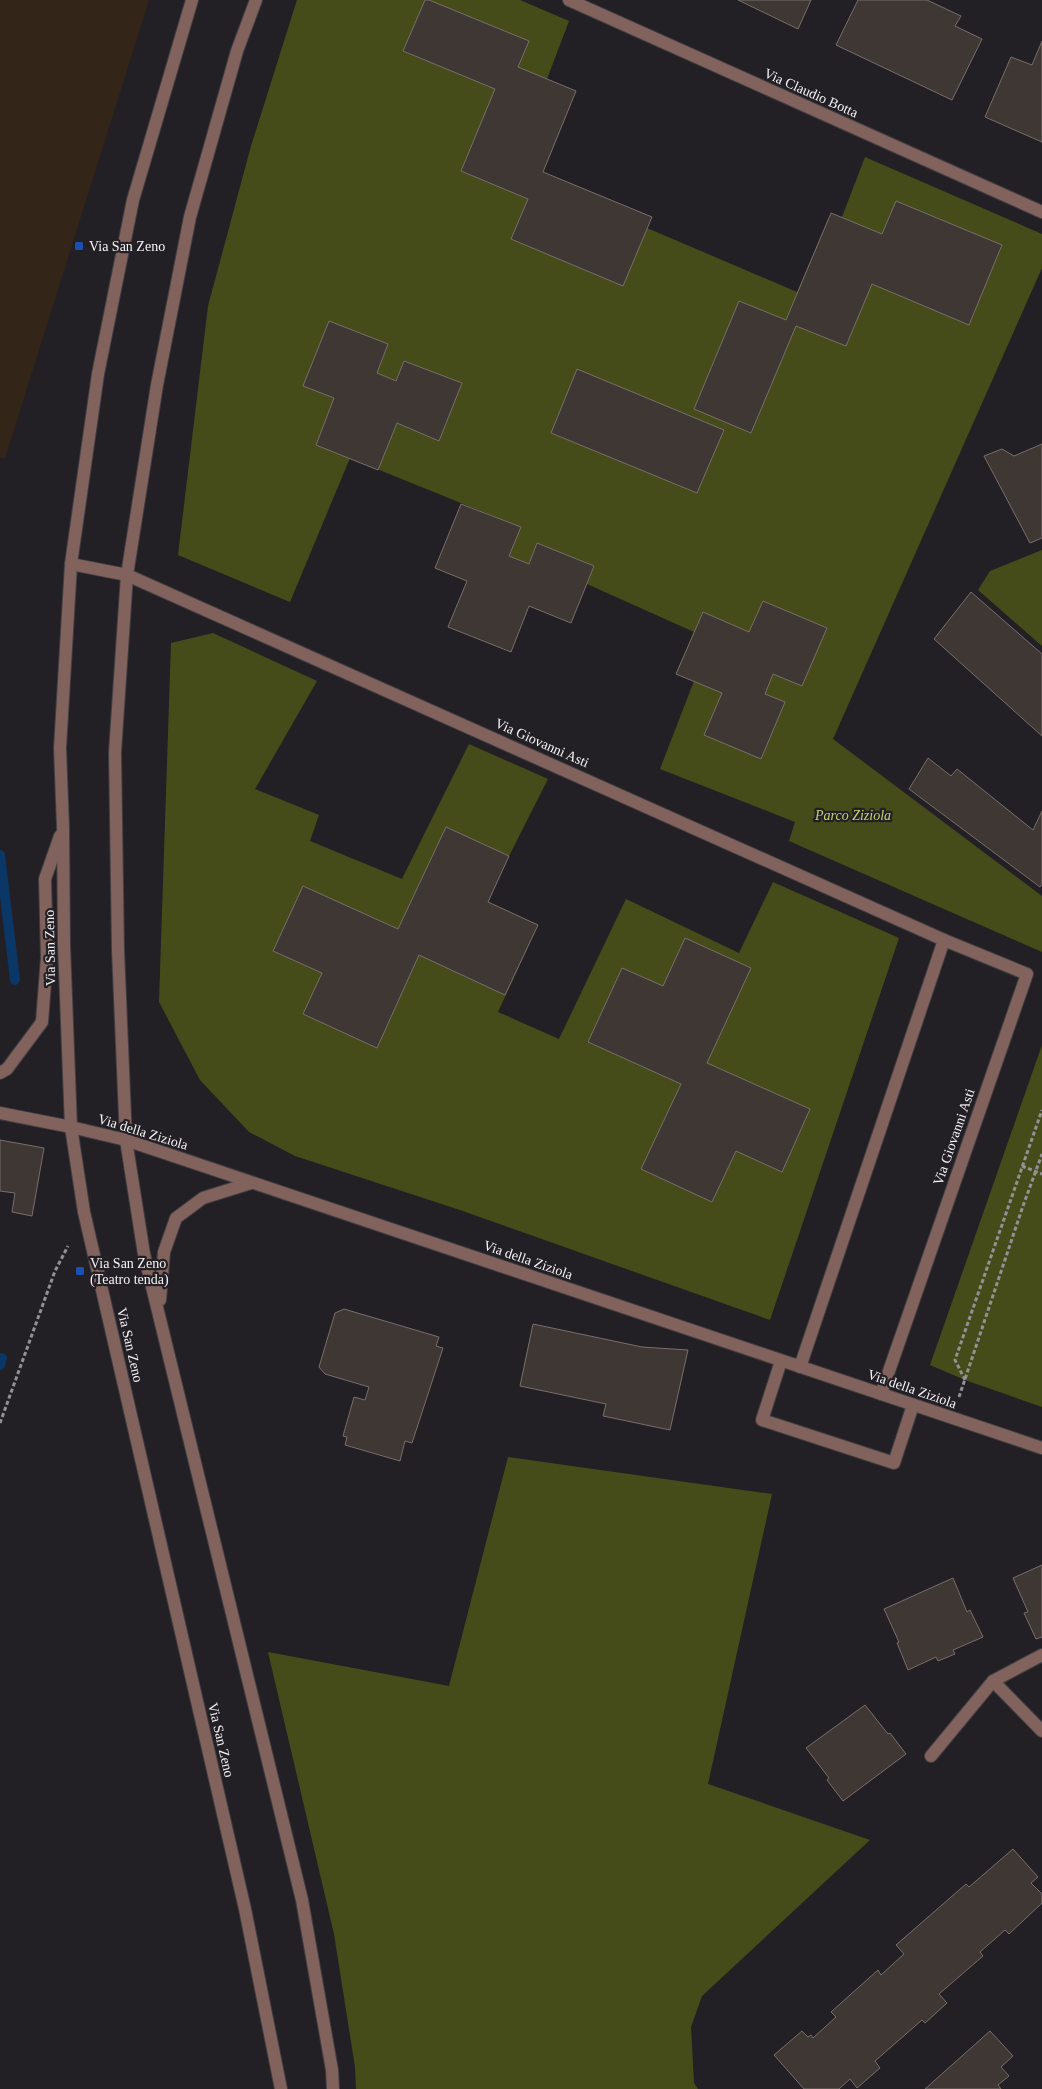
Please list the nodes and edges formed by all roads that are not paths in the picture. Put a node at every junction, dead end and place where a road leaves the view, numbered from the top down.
1 (192, 0) edge
2 (256, 0) edge
3 (569, 0) edge
4 (1042, 212) edge
5 (71, 564) junction
6 (127, 575) junction
7 (63, 827) junction
8 (944, 940) junction
9 (0, 1073) edge
10 (0, 1113) edge
11 (71, 1127) junction
12 (126, 1140) junction
13 (251, 1183) junction
14 (159, 1313) junction
15 (782, 1360) junction
16 (800, 1367) junction
17 (881, 1394) junction
18 (913, 1405) junction
19 (1042, 1448) edge
20 (1042, 1655) edge
21 (993, 1681) junction
22 (1042, 1731) edge
23 (931, 1756) dead end
24 (281, 2089) edge
25 (333, 2089) edge

1 - 5 street, Via San Zeno
2 - 6 street
3 - 4 street, Via Claudio Botta
5 - 6 street
5 - 7 street, Via San Zeno
6 - 8 street, Via Giovanni Asti
6 - 12 street
7 - 9 street
7 - 11 street, Via San Zeno
8 - 16 street
8 - 17 street, Via Giovanni Asti
10 - 11 street, Via della Ziziola
11 - 12 street, Via della Ziziola
11 - 24 street, Via San Zeno
12 - 13 street, Via della Ziziola
12 - 14 street
13 - 14 street
13 - 15 street, Via della Ziziola
14 - 25 street
15 - 16 street, Via della Ziziola
15 - 18 street
16 - 17 street, Via della Ziziola
17 - 18 street, Via della Ziziola
18 - 19 street, Via della Ziziola
20 - 21 street
21 - 22 street
21 - 23 street

